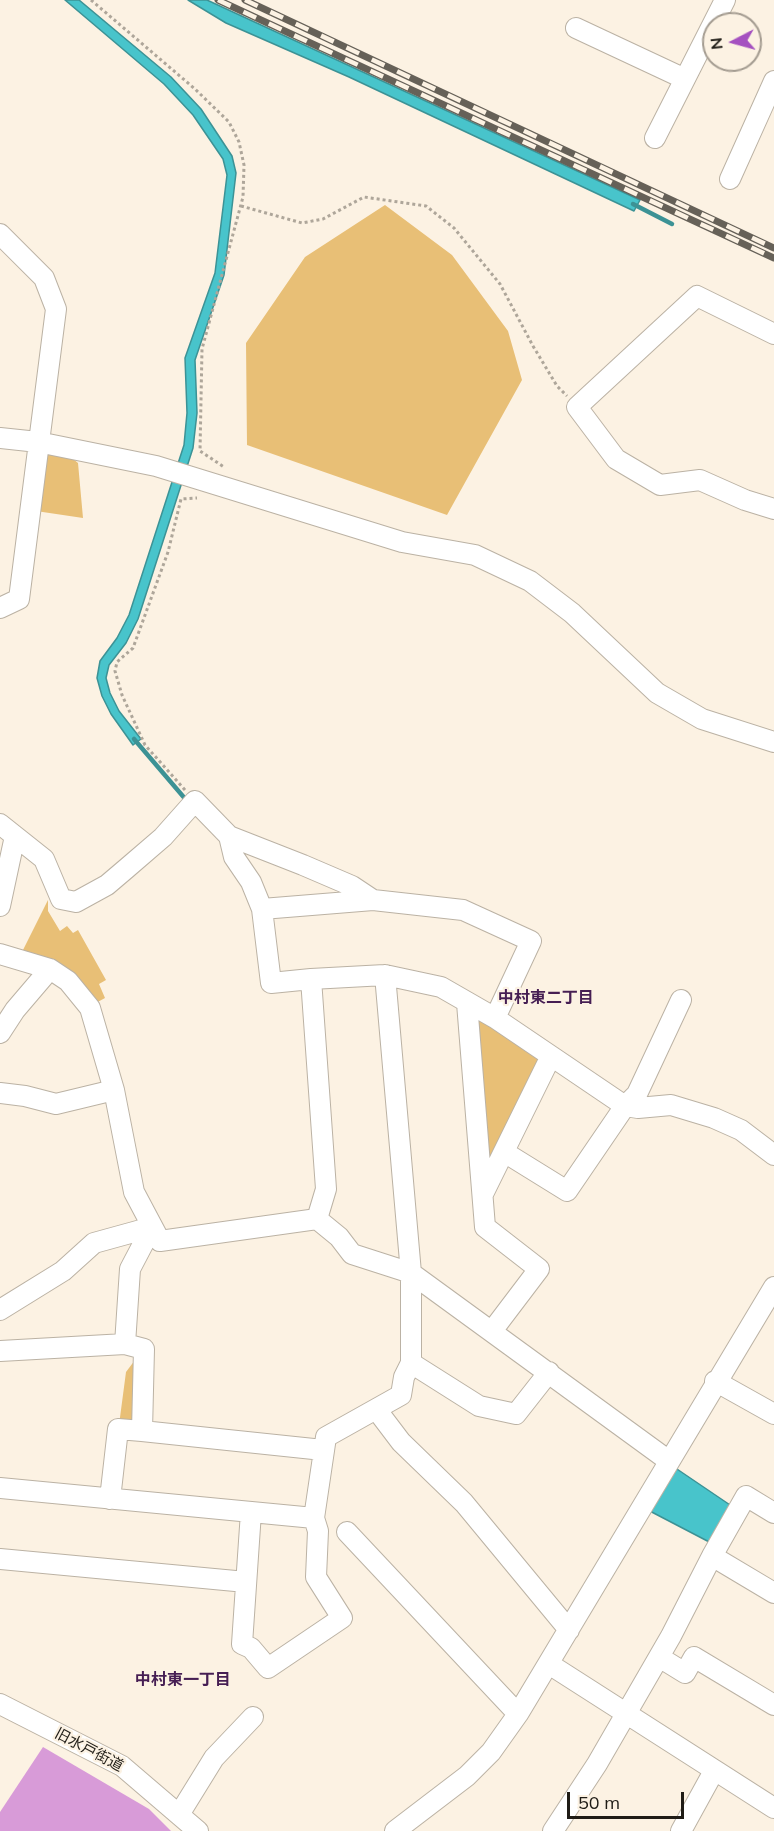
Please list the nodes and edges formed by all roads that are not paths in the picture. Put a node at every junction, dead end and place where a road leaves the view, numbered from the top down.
1 (725, 0) edge
2 (576, 28) dead end
3 (685, 79) junction
4 (774, 81) edge
5 (655, 138) dead end
6 (730, 179) dead end
7 (0, 234) edge
8 (774, 333) edge
9 (0, 438) edge
10 (38, 442) junction
11 (774, 509) edge
12 (0, 608) edge
13 (774, 742) edge
14 (7, 830) edge
15 (229, 836) junction
16 (373, 900) junction
17 (0, 906) edge
18 (262, 909) junction
19 (0, 954) edge
20 (50, 969) junction
21 (386, 975) junction
22 (311, 979) junction
23 (681, 1000) dead end
24 (467, 1003) junction
25 (495, 1018) junction
26 (0, 1033) edge
27 (551, 1056) junction
28 (114, 1090) junction
29 (0, 1093) edge
30 (625, 1106) junction
31 (504, 1152) junction
32 (774, 1155) edge
33 (482, 1196) junction
34 (317, 1219) junction
35 (152, 1227) junction
36 (411, 1273) junction
37 (774, 1287) edge
38 (0, 1310) edge
39 (492, 1331) junction
40 (125, 1344) junction
41 (0, 1351) edge
42 (411, 1363) junction
43 (549, 1372) junction
44 (715, 1381) junction
45 (376, 1408) junction
46 (774, 1414) edge
47 (142, 1431) junction
48 (323, 1450) junction
49 (669, 1461) junction
50 (0, 1488) edge
51 (110, 1499) junction
52 (251, 1512) junction
53 (774, 1513) edge
54 (314, 1518) junction
55 (347, 1532) dead end
56 (712, 1556) junction
57 (0, 1559) edge
58 (246, 1582) junction
59 (774, 1593) edge
60 (569, 1630) junction
61 (659, 1657) junction
62 (549, 1664) junction
63 (0, 1704) edge
64 (774, 1705) edge
65 (626, 1713) junction
66 (518, 1714) junction
67 (253, 1717) dead end
68 (714, 1771) junction
69 (774, 1808) edge
70 (180, 1813) junction
71 (198, 1831) edge
72 (395, 1831) edge
73 (553, 1831) edge
74 (681, 1831) edge

1 - 3 street
2 - 3 street
3 - 5 street
4 - 6 street
7 - 10 street
8 - 11 street
9 - 10 street
10 - 12 street
10 - 13 street
14 - 15 street
14 - 17 street
15 - 16 street
15 - 18 street
16 - 18 street
16 - 25 street
18 - 22 street
19 - 20 street
20 - 26 street
20 - 28 street
21 - 22 street
21 - 24 street
21 - 36 street
22 - 34 street
23 - 30 street
24 - 25 street
24 - 33 street
25 - 27 street
27 - 30 street
27 - 31 street
28 - 29 street
28 - 35 street
30 - 31 street
30 - 32 street
31 - 33 street
33 - 39 street
34 - 35 street
34 - 36 street
35 - 38 street
35 - 40 street
36 - 39 street
36 - 42 street
37 - 44 street
39 - 43 street
40 - 41 street
40 - 47 street
42 - 43 street
42 - 45 street
43 - 49 street
44 - 46 street
44 - 49 street
45 - 48 street
45 - 60 street
47 - 48 street
47 - 51 street
48 - 54 street
49 - 60 street
50 - 51 street
51 - 52 street
52 - 54 street
52 - 58 street
53 - 56 street
54 - 58 street
55 - 66 street
56 - 59 street
56 - 61 street
57 - 58 street
60 - 62 street
61 - 64 street
61 - 65 street
62 - 65 street
62 - 66 street
63 - 70 street, 旧水戸街道
65 - 68 street
65 - 73 street
66 - 72 street
67 - 70 street
68 - 69 street
68 - 74 street
70 - 71 street, 旧水戸街道

